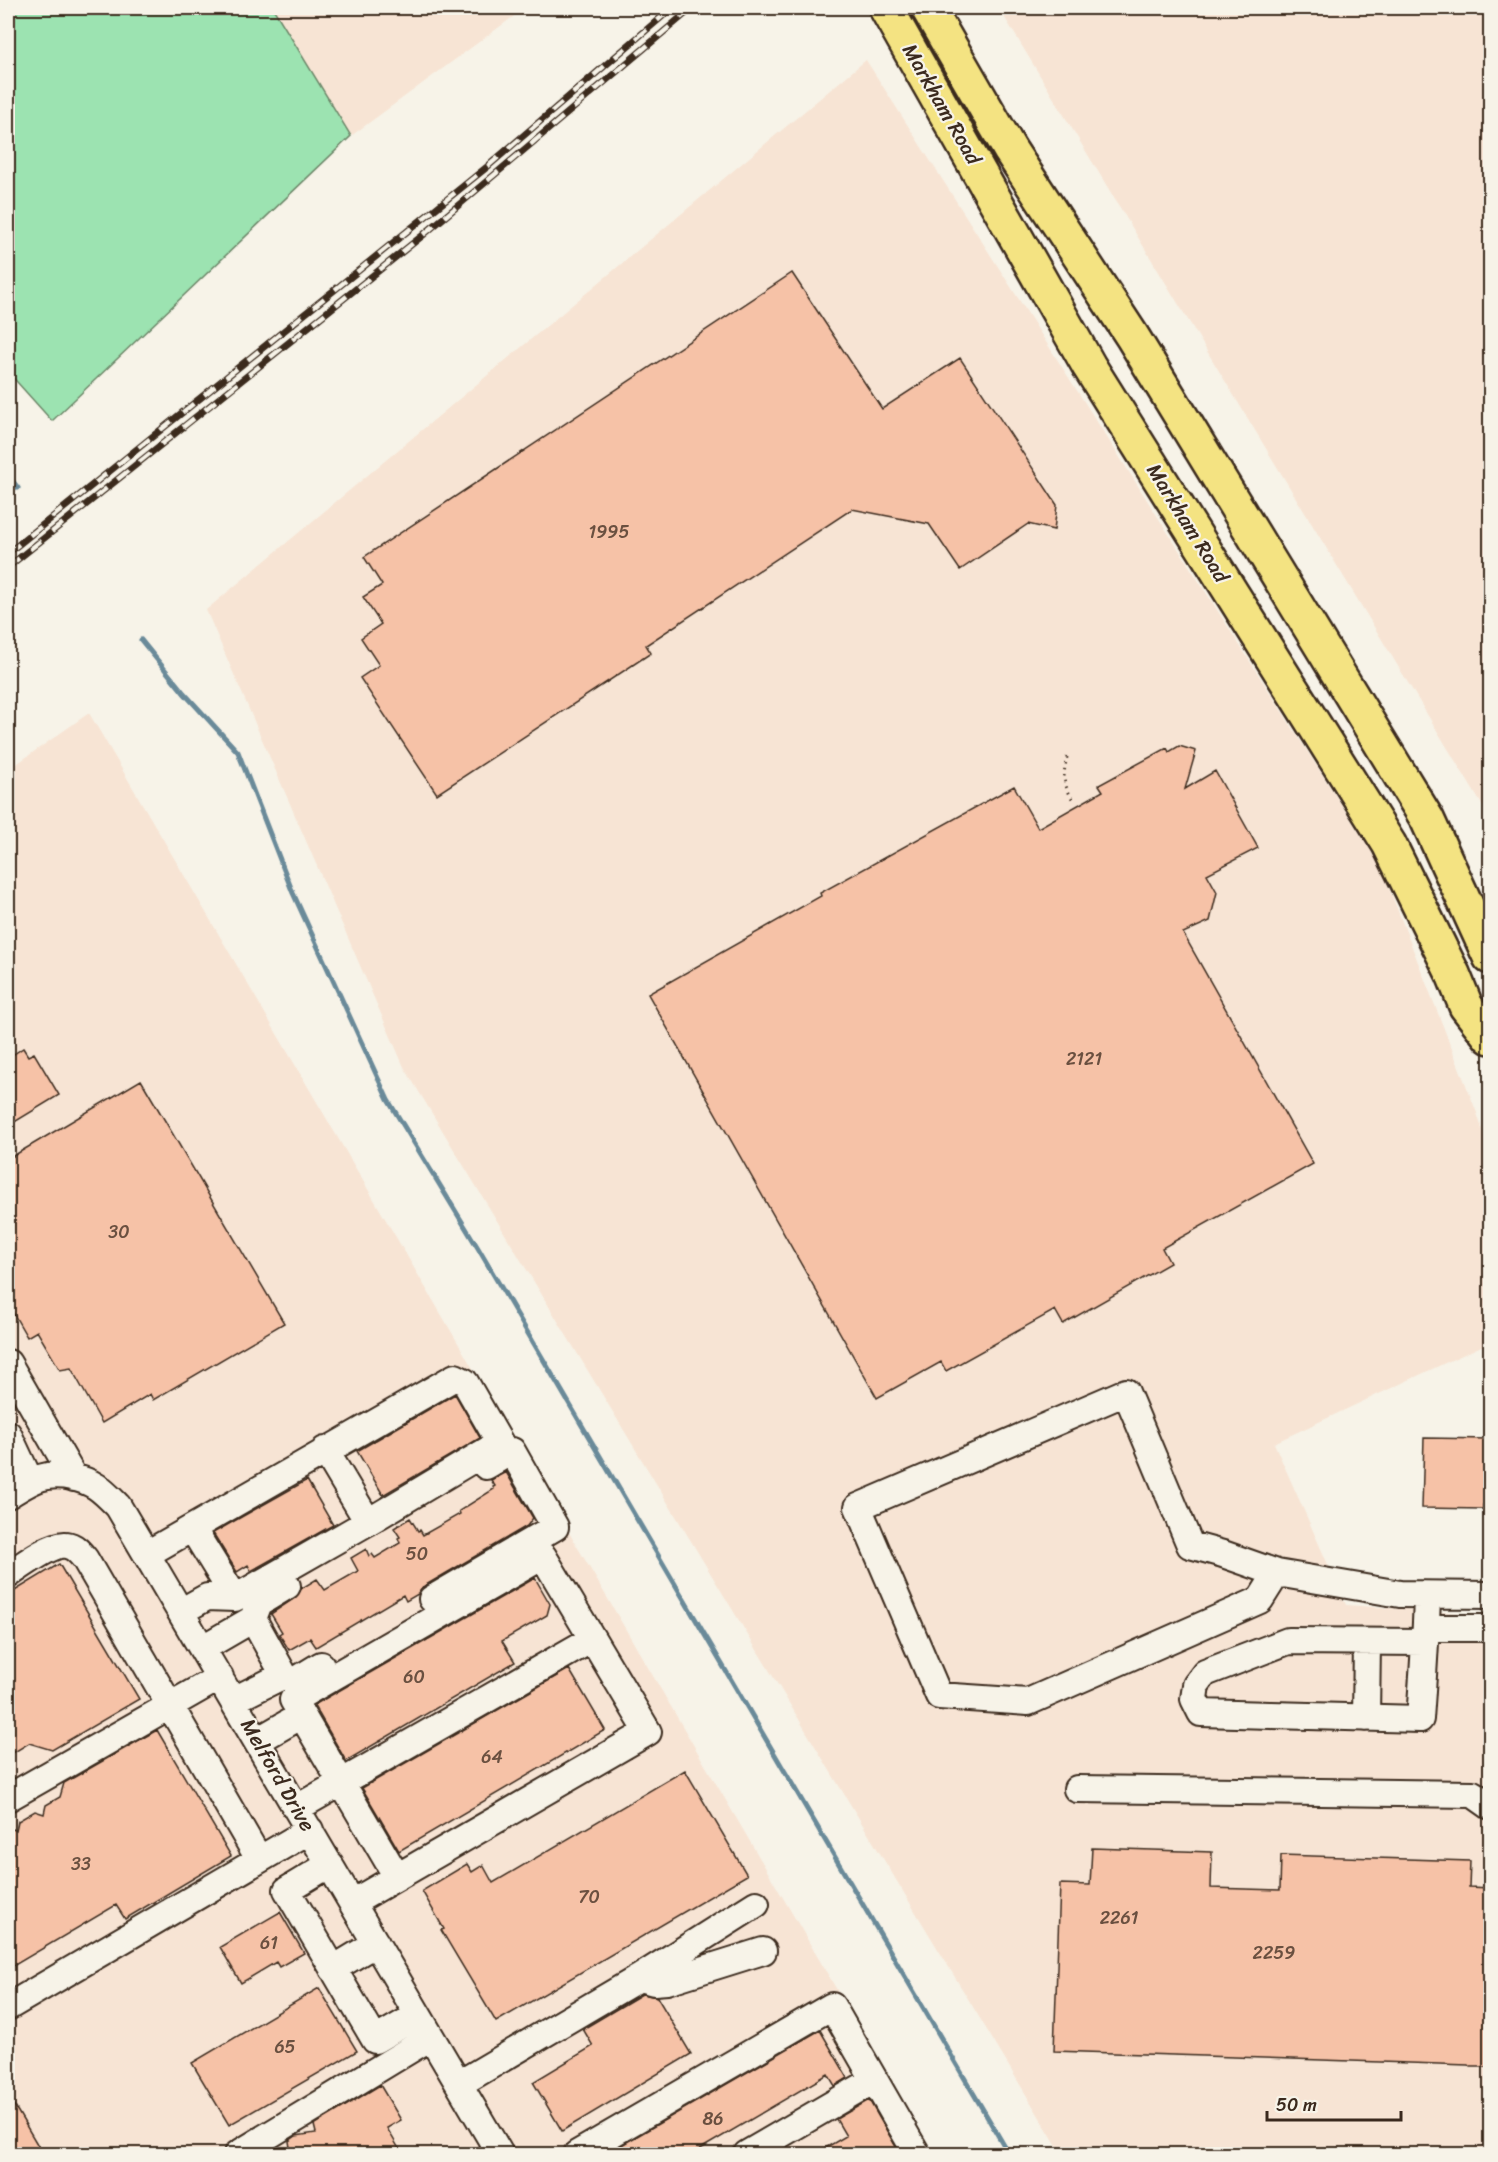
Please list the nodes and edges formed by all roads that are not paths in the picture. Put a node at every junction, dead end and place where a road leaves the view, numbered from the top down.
1 (928, 8) edge
2 (887, 9) edge
3 (1491, 957) edge
4 (1491, 1037) edge
5 (8, 1363) edge
6 (8, 1434) edge
7 (325, 1450) junction
8 (74, 1478) junction
9 (30, 1481) junction
10 (8, 1495) edge
11 (369, 1522) junction
12 (192, 1528) junction
13 (147, 1554) junction
14 (1277, 1573) junction
15 (8, 1575) edge
16 (1427, 1595) junction
17 (1491, 1595) edge
18 (235, 1598) junction
19 (182, 1611) junction
20 (252, 1619) junction
21 (1491, 1628) edge
22 (1426, 1635) junction
23 (592, 1639) junction
24 (1367, 1642) junction
25 (203, 1648) junction
26 (284, 1675) junction
27 (220, 1677) junction
28 (234, 1700) junction
29 (170, 1705) junction
30 (302, 1715) junction
31 (1366, 1718) junction
32 (257, 1741) junction
33 (342, 1783) junction
34 (1077, 1789) dead end
35 (8, 1798) edge
36 (1491, 1806) edge
37 (303, 1819) junction
38 (259, 1859) junction
39 (330, 1864) junction
40 (397, 1877) junction
41 (352, 1903) junction
42 (756, 1904) dead end
43 (376, 1943) junction
44 (763, 1950) dead end
45 (333, 1969) junction
46 (639, 1978) junction
47 (8, 2007) edge
48 (418, 2014) junction
49 (431, 2037) junction
50 (375, 2040) junction
51 (389, 2063) junction
52 (874, 2080) junction
53 (459, 2084) junction
54 (238, 2154) edge
55 (500, 2154) edge
56 (577, 2154) edge
57 (747, 2154) edge
58 (917, 2154) edge

1 - 3 main road, Markham Road
2 - 4 main road, Markham Road
5 - 8 street
6 - 9 street
7 - 11 street
7 - 11 street
7 - 12 street
8 - 9 street, Melford Drive
8 - 13 street, Melford Drive
9 - 10 street, Melford Drive
11 - 18 street
12 - 13 street
12 - 18 street
13 - 19 street, Melford Drive
14 - 14 street
14 - 16 street
15 - 29 street
16 - 17 street
16 - 22 street
18 - 19 street
19 - 25 street, Melford Drive
20 - 25 street
20 - 26 street
20 - 26 street
21 - 22 street
22 - 24 street
22 - 31 street
23 - 30 street
23 - 33 street
23 - 40 street
24 - 31 street
24 - 31 street
25 - 27 street, Melford Drive
26 - 28 street
27 - 28 street, Melford Drive
27 - 29 street
28 - 32 street, Melford Drive
29 - 35 street
29 - 38 street
30 - 32 street
30 - 33 street
32 - 37 street, Melford Drive
33 - 37 street
33 - 40 street
34 - 36 street
37 - 38 street
37 - 39 street, Melford Drive
38 - 47 street
39 - 41 street, Melford Drive
39 - 45 street
40 - 41 street
41 - 43 street, Melford Drive
42 - 46 street
43 - 45 street
43 - 48 street, Melford Drive
44 - 46 street
45 - 50 street
46 - 53 street
48 - 49 street, Melford Drive
48 - 50 street
49 - 51 street
49 - 53 street, Melford Drive
50 - 51 street
51 - 54 street
52 - 56 street
52 - 57 street
52 - 58 street
53 - 55 street, Melford Drive

